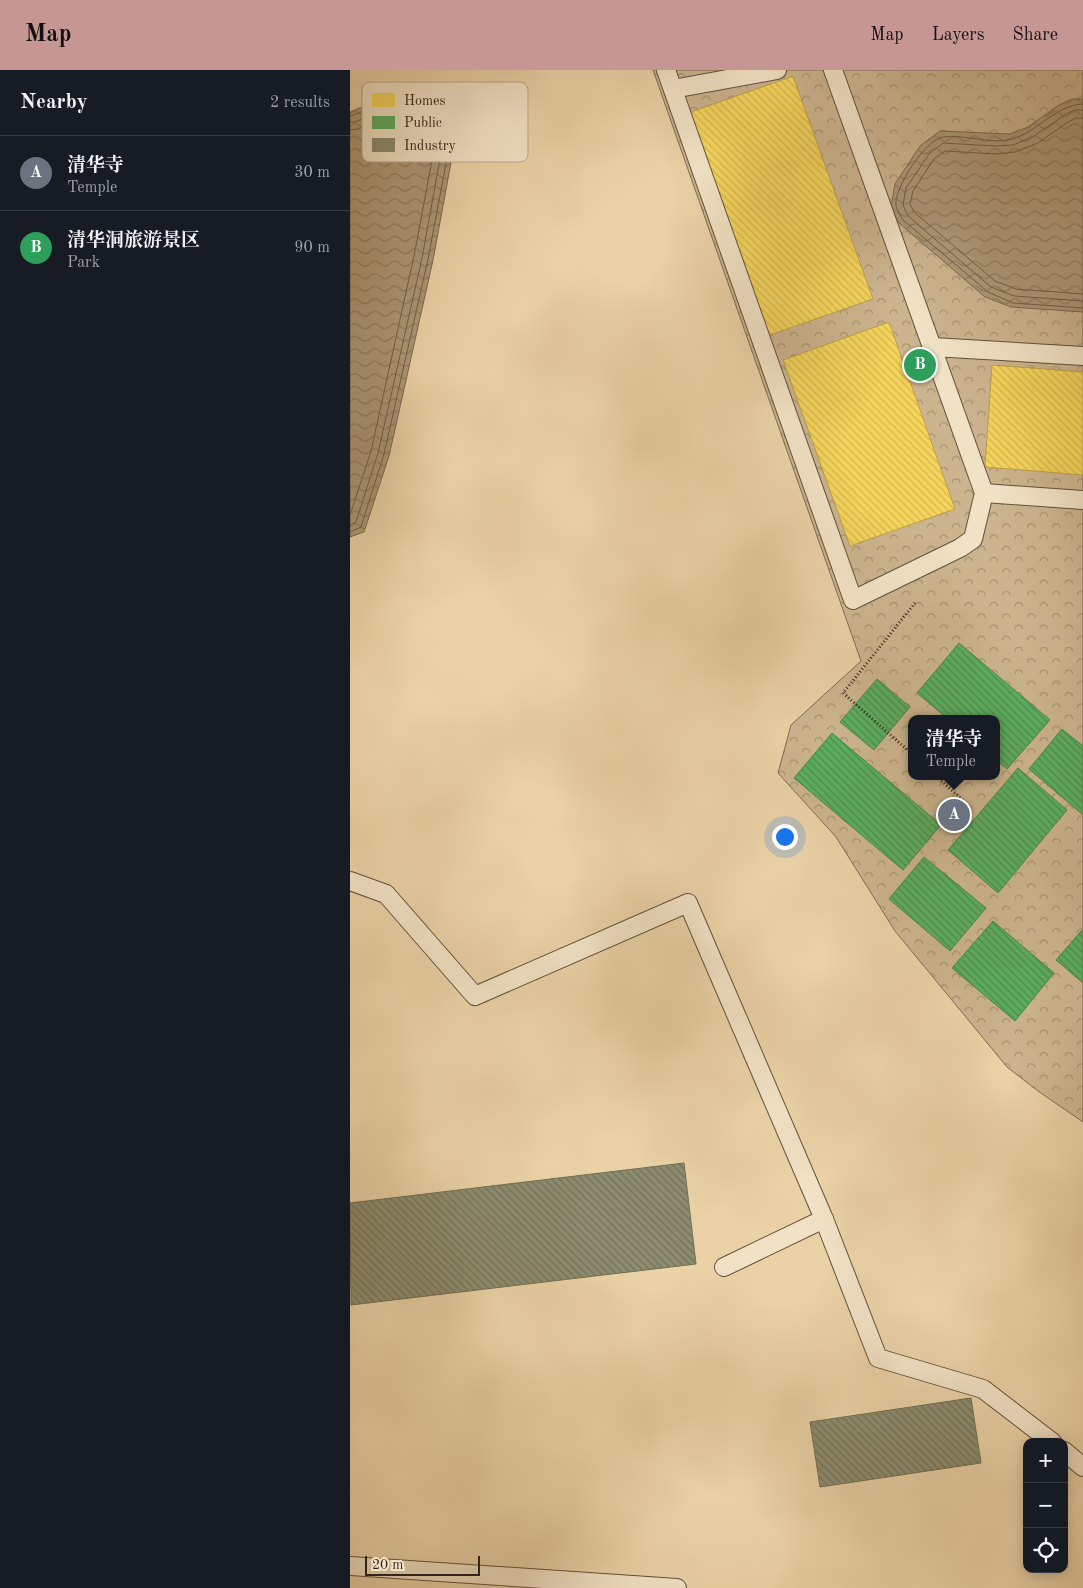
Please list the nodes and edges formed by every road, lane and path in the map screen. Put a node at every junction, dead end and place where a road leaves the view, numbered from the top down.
1 (666, 70) edge
2 (778, 70) edge
3 (833, 70) edge
4 (672, 89) junction
5 (933, 347) junction
6 (1083, 356) edge
7 (984, 493) junction
8 (1083, 500) edge
9 (917, 602) dead end
10 (908, 750) edge
11 (940, 780) edge
12 (966, 803) dead end
13 (350, 881) edge
14 (824, 1219) junction
15 (724, 1268) dead end
16 (1047, 1438) edge
17 (1068, 1454) edge
18 (1083, 1467) edge
19 (350, 1566) edge
20 (677, 1588) edge

1 - 4 lane
2 - 4 lane
3 - 5 lane
4 - 7 lane
5 - 6 lane
5 - 7 lane
7 - 8 lane
9 - 10 path
11 - 12 path
13 - 14 lane
14 - 15 lane
14 - 16 lane
17 - 18 lane
19 - 20 lane

